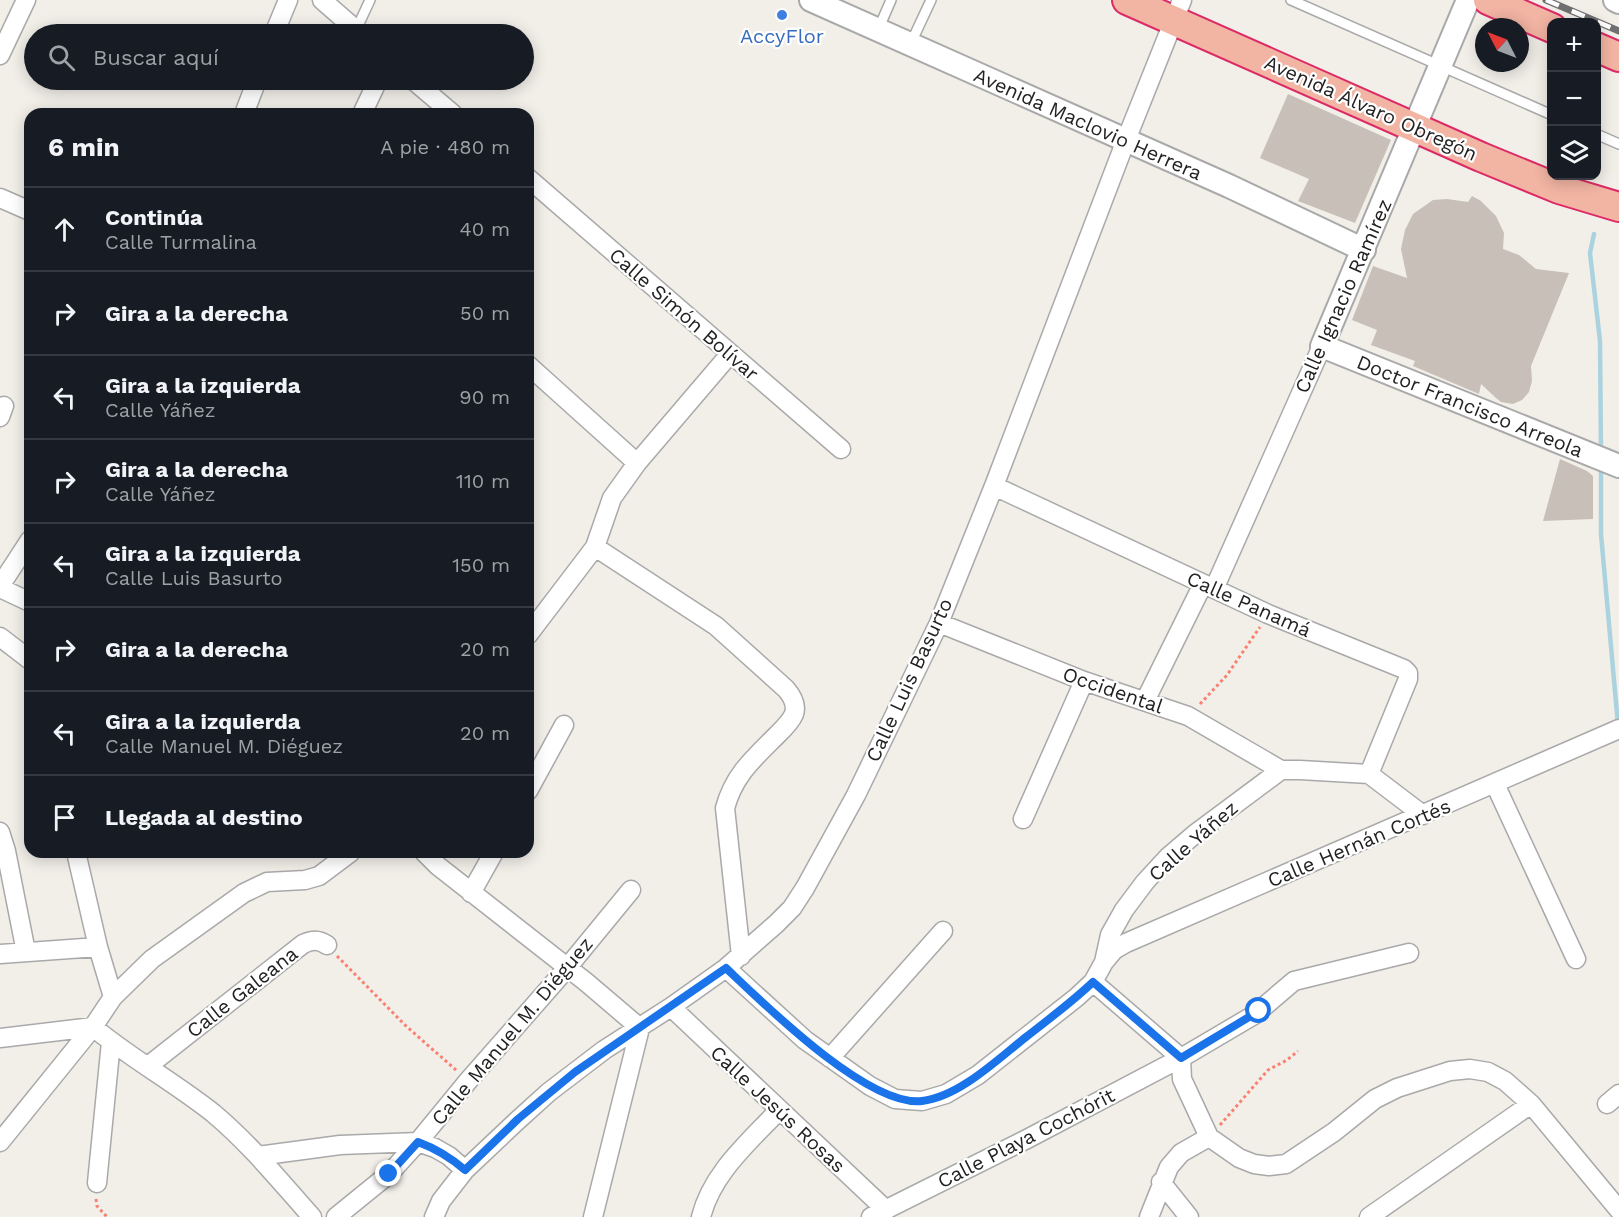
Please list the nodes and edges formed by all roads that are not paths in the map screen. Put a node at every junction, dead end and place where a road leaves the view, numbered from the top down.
1 (26, 0) edge
2 (288, 0) edge
3 (322, 0) edge
4 (370, 0) edge
5 (811, 0) edge
6 (891, 0) edge
7 (931, 0) edge
8 (1127, 0) edge
9 (1292, 0) edge
10 (1468, 0) edge
11 (1488, 0) edge
12 (1177, 10) edge
13 (278, 24) edge
14 (349, 24) edge
15 (361, 24) edge
16 (1547, 26) edge
17 (878, 30) junction
18 (910, 45) junction
19 (1601, 49) edge
20 (0, 55) edge
21 (1619, 57) edge
22 (1441, 67) junction
23 (253, 90) edge
24 (373, 90) edge
25 (425, 90) edge
26 (246, 108) edge
27 (365, 108) edge
28 (446, 108) edge
29 (1547, 113) edge
30 (1416, 127) junction
31 (1601, 136) edge
32 (1126, 140) junction
33 (1619, 144) edge
34 (534, 183) edge
35 (0, 198) edge
36 (1619, 207) edge
37 (24, 209) edge
38 (1364, 250) junction
39 (1322, 346) junction
40 (730, 354) junction
41 (534, 370) edge
42 (841, 449) dead end
43 (637, 463) junction
44 (1619, 466) edge
45 (994, 486) junction
46 (595, 547) junction
47 (24, 549) edge
48 (0, 587) edge
49 (1208, 587) junction
50 (24, 599) edge
51 (939, 622) junction
52 (534, 627) edge
53 (0, 637) edge
54 (24, 655) edge
55 (1084, 681) junction
56 (1145, 701) junction
57 (564, 725) dead end
58 (1619, 729) edge
59 (1281, 770) junction
60 (1369, 774) junction
61 (534, 780) edge
62 (1495, 784) junction
63 (1424, 815) junction
64 (1023, 819) dead end
65 (0, 832) edge
66 (77, 858) edge
67 (343, 858) edge
68 (431, 858) edge
69 (491, 858) edge
70 (631, 890) dead end
71 (471, 893) junction
72 (943, 931) dead end
73 (327, 945) road end
74 (98, 947) junction
75 (26, 952) junction
76 (1409, 953) dead end
77 (0, 954) edge
78 (741, 956) junction
79 (1576, 959) dead end
80 (1104, 962) junction
81 (567, 968) junction
82 (726, 968) junction
83 (1093, 982) junction
84 (113, 997) junction
85 (671, 1007) junction
86 (93, 1027) junction
87 (640, 1028) junction
88 (0, 1038) edge
89 (111, 1042) junction
90 (830, 1058) junction
91 (1181, 1058) junction
92 (148, 1066) junction
93 (1532, 1104) junction
94 (779, 1110) junction
95 (1209, 1137) junction
96 (0, 1142) edge
97 (418, 1142) junction
98 (258, 1156) junction
99 (465, 1170) junction
100 (1161, 1182) junction
101 (97, 1183) road end
102 (1619, 1210) edge
103 (878, 1213) edge
104 (312, 1217) edge
105 (336, 1217) edge
106 (434, 1217) edge
107 (593, 1217) edge
108 (701, 1217) edge
109 (1149, 1217) edge
110 (1189, 1217) edge
111 (1369, 1217) edge

1 - 20 street
2 - 13 street
3 - 14 street
4 - 15 lane
5 - 17 street, Avenida Maclovio Herrera
6 - 17 lane
7 - 18 lane
8 - 12 highway, Avenida Álvaro Obregón
9 - 22 lane
10 - 22 street, Calle Ignacio Ramírez
11 - 16 highway
12 - 30 highway, Avenida Álvaro Obregón
12 - 32 street, Calle Luis Basurto
17 - 18 street, Avenida Maclovio Herrera
18 - 32 street, Avenida Maclovio Herrera
19 - 21 highway
22 - 29 lane
22 - 30 street, Calle Ignacio Ramírez
23 - 26 street
24 - 27 street
25 - 28 street
30 - 36 highway, Avenida Álvaro Obregón
30 - 38 street, Calle Ignacio Ramírez
31 - 33 lane
32 - 38 street, Avenida Maclovio Herrera
32 - 45 street, Calle Luis Basurto
34 - 40 street, Calle Simón Bolívar
35 - 37 street
38 - 39 street, Calle Ignacio Ramírez
39 - 44 street, Doctor Francisco Arreola
39 - 49 street, Calle Ignacio Ramírez
40 - 42 street, Calle Simón Bolívar
40 - 43 street
41 - 43 street
43 - 46 street
45 - 49 street, Calle Panamá
45 - 51 street, Calle Luis Basurto
46 - 52 street
46 - 78 street
47 - 48 street
48 - 50 street
49 - 56 street, Calle Ignacio Ramírez
49 - 60 street, Calle Panamá
51 - 55 street, Occidental
51 - 78 street, Calle Luis Basurto
53 - 54 street
55 - 56 street, Occidental
55 - 64 street
56 - 59 street, Occidental
57 - 61 street
58 - 62 street, Calle Hernán Cortés
59 - 60 street
59 - 80 street, Calle Yáñez
60 - 63 street
62 - 63 street, Calle Hernán Cortés
62 - 79 street
63 - 80 street, Calle Hernán Cortés
65 - 75 street
66 - 74 street
67 - 84 street
68 - 71 street
69 - 71 street
70 - 81 street, Calle Manuel M. Diéguez
71 - 81 street
72 - 90 street
73 - 92 street, Calle Galeana
74 - 75 street
74 - 84 street
75 - 77 street
76 - 91 street, Calle Playa Cochórit
78 - 82 street, Calle Luis Basurto
80 - 83 street, Calle Yáñez
81 - 87 street
81 - 97 street, Calle Manuel M. Diéguez
82 - 85 street, Calle Luis Basurto
82 - 90 street, Calle Yáñez
83 - 90 street, Calle Yáñez
83 - 91 street
84 - 86 street
85 - 87 street, Calle Luis Basurto
85 - 94 street, Calle Jesús Rosas
86 - 88 street
86 - 89 street
86 - 96 street
87 - 99 street, Calle Luis Basurto
87 - 107 street
89 - 92 street
89 - 101 street
91 - 95 street
91 - 103 street, Calle Playa Cochórit
92 - 98 street
93 - 95 street
93 - 102 street
93 - 111 street
94 - 103 street, Calle Jesús Rosas
94 - 108 street
95 - 100 street
97 - 98 street
97 - 99 street
97 - 105 street, Calle Manuel M. Diéguez
98 - 104 street
99 - 106 street, Calle Luis Basurto
100 - 109 street
100 - 110 street

